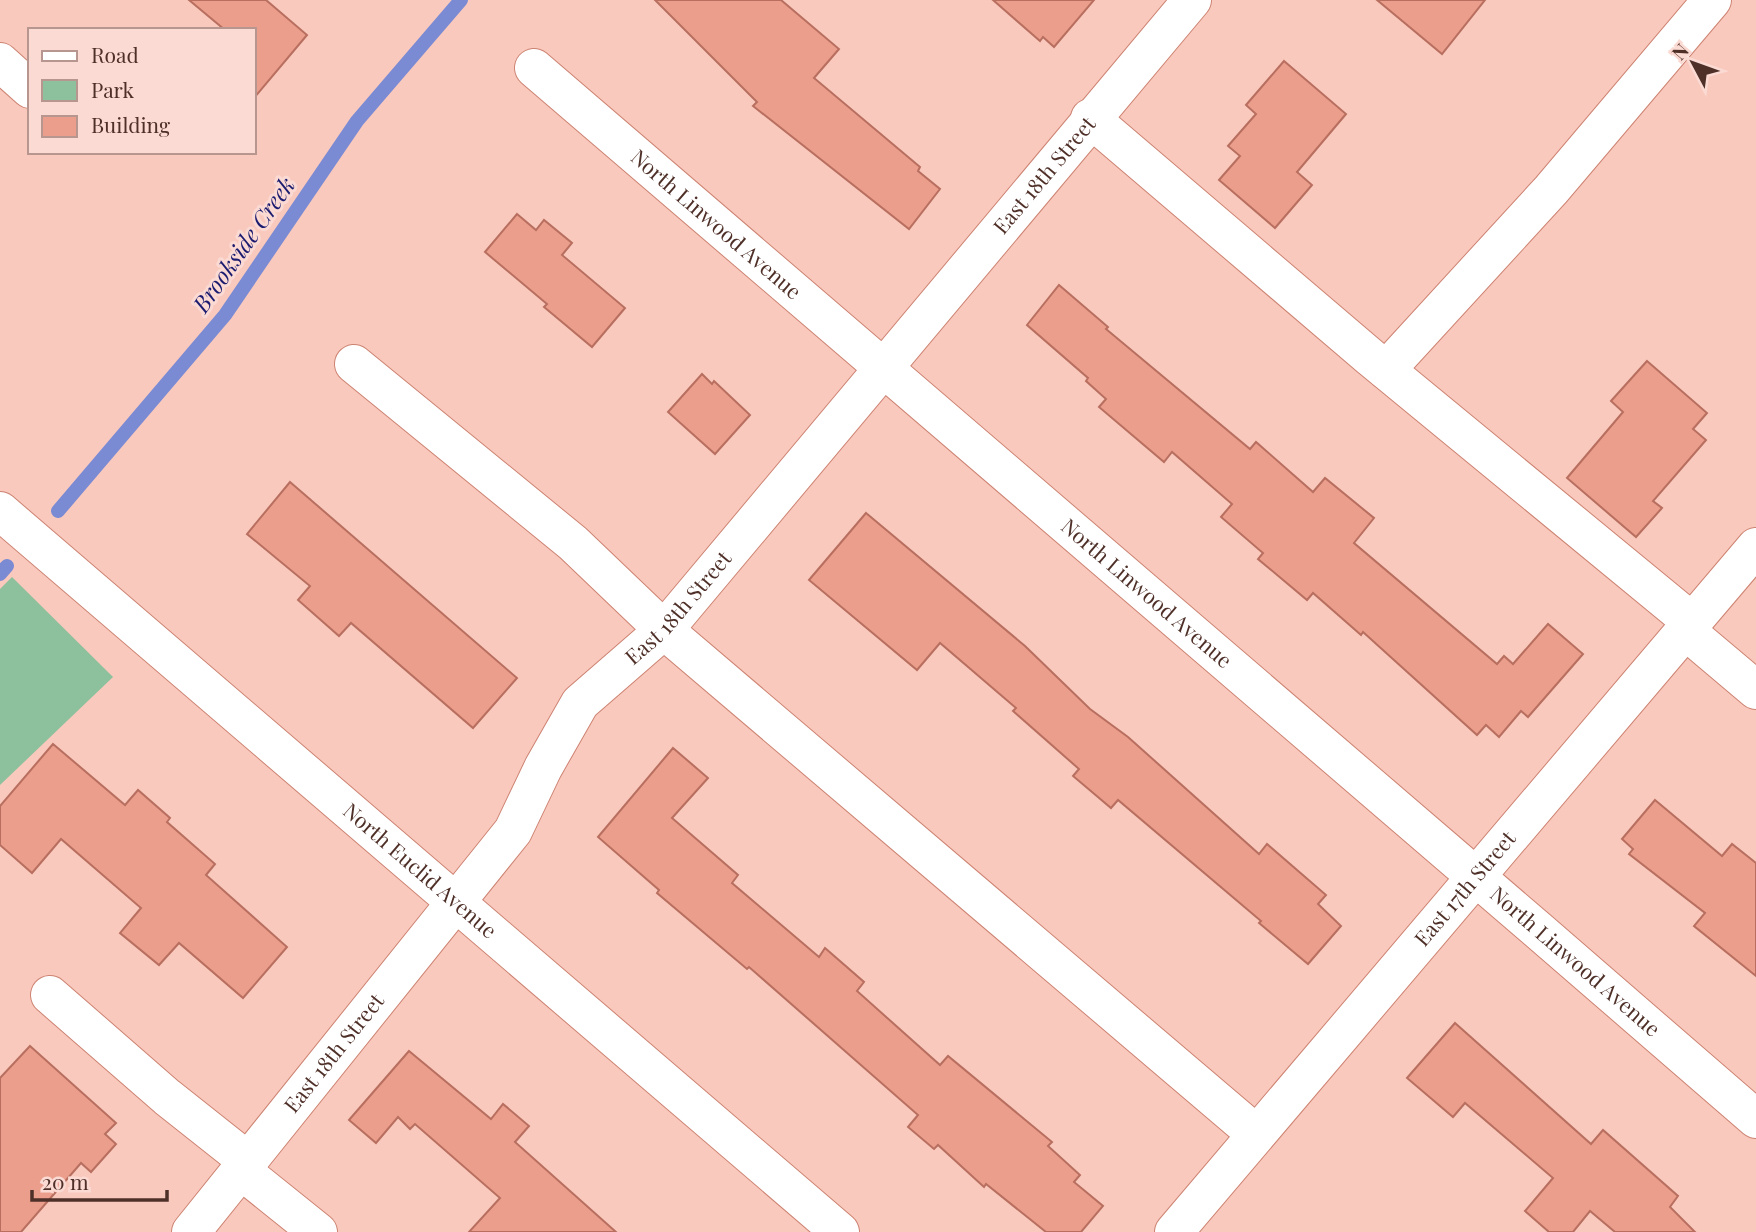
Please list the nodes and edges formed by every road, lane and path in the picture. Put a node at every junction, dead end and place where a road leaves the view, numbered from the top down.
1 (1192, 0) edge
2 (1712, 0) edge
3 (0, 62) edge
4 (534, 68) dead end
5 (28, 87) edge
6 (1090, 118) junction
7 (354, 364) dead end
8 (1386, 370) junction
9 (884, 371) junction
10 (0, 511) edge
11 (1756, 547) edge
12 (1688, 626) junction
13 (664, 630) junction
14 (1756, 690) edge
15 (1476, 875) junction
16 (455, 904) junction
17 (50, 995) dead end
18 (1756, 1119) edge
19 (1256, 1134) junction
20 (245, 1166) junction
21 (191, 1232) edge
22 (318, 1232) edge
23 (840, 1232) edge
24 (1174, 1232) edge

1 - 6 street, East 18th Street
2 - 8 street
3 - 5 street
4 - 9 street, North Linwood Avenue
6 - 8 street
6 - 9 street, East 18th Street
7 - 13 street
8 - 12 street
9 - 13 street, East 18th Street
9 - 15 street, North Linwood Avenue
10 - 16 street, North Euclid Avenue
11 - 12 street, East 17th Street
12 - 14 street
12 - 15 street, East 17th Street
13 - 16 street, East 18th Street
13 - 19 street
15 - 18 street, North Linwood Avenue
15 - 19 street, East 17th Street
16 - 20 street, East 18th Street
16 - 23 street, North Euclid Avenue
17 - 20 street
19 - 24 street, East 17th Street
20 - 21 street, East 18th Street
20 - 22 street

